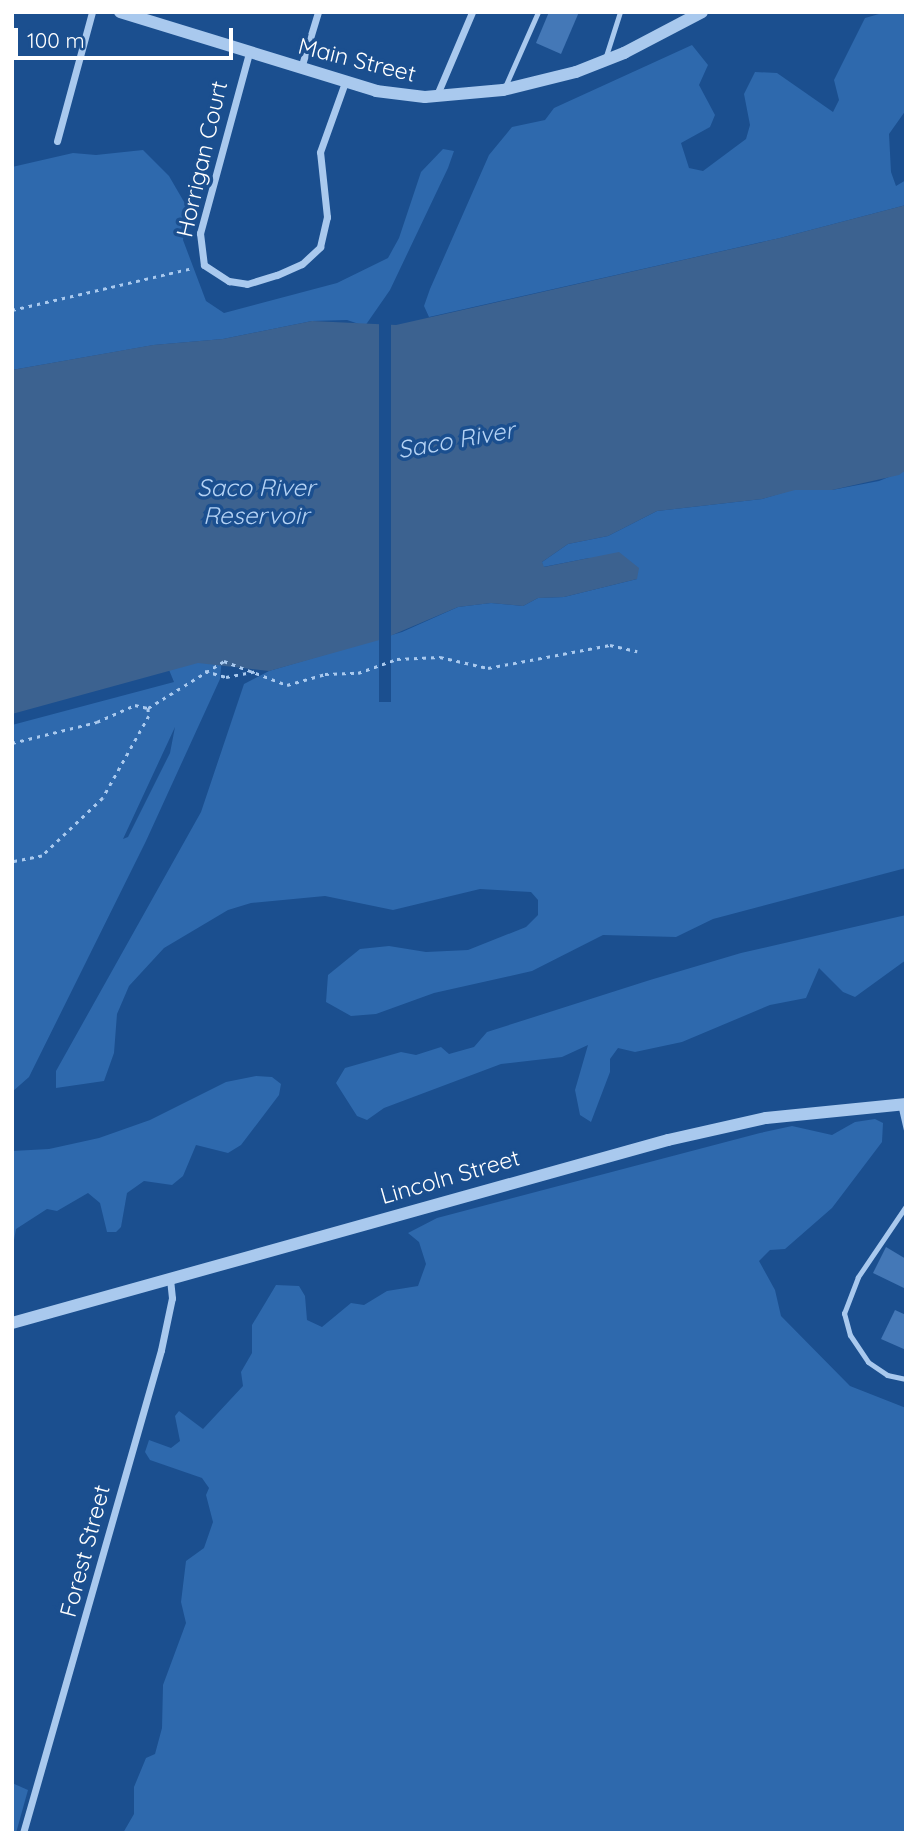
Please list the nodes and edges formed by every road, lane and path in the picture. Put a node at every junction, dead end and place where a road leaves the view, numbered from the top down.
1 (92, 12) edge
2 (120, 12) edge
3 (318, 12) edge
4 (472, 12) edge
5 (538, 12) edge
6 (620, 12) edge
7 (702, 12) edge
8 (685, 16) edge
9 (249, 52) junction
10 (605, 61) junction
11 (301, 68) junction
12 (345, 82) junction
13 (503, 90) junction
14 (436, 97) junction
15 (57, 141) dead end
16 (204, 265) junction
17 (12, 310) edge
18 (637, 651) dead end
19 (205, 671) junction
20 (258, 671) junction
21 (148, 708) junction
22 (12, 743) edge
23 (12, 862) edge
24 (903, 1104) edge
25 (906, 1131) edge
26 (906, 1206) edge
27 (170, 1278) junction
28 (12, 1323) edge
29 (906, 1379) edge
30 (23, 1833) edge

1 - 15 street
2 - 9 street, Main Street
3 - 11 street
4 - 14 street
5 - 13 lane
6 - 10 lane
7 - 8 street, Main Street
8 - 10 street, Main Street
9 - 11 street, Main Street
9 - 16 street, Horrigan Court
10 - 13 street, Main Street
11 - 12 street, Main Street
12 - 14 street, Main Street
12 - 16 street, Horrigan Court
13 - 14 street, Main Street
16 - 17 path
18 - 20 path
19 - 20 path
19 - 20 path
19 - 21 path
21 - 22 path
21 - 23 path
24 - 25 lane
24 - 27 street, Lincoln Street
26 - 29 lane
27 - 28 street, Lincoln Street
27 - 30 street, Forest Street

